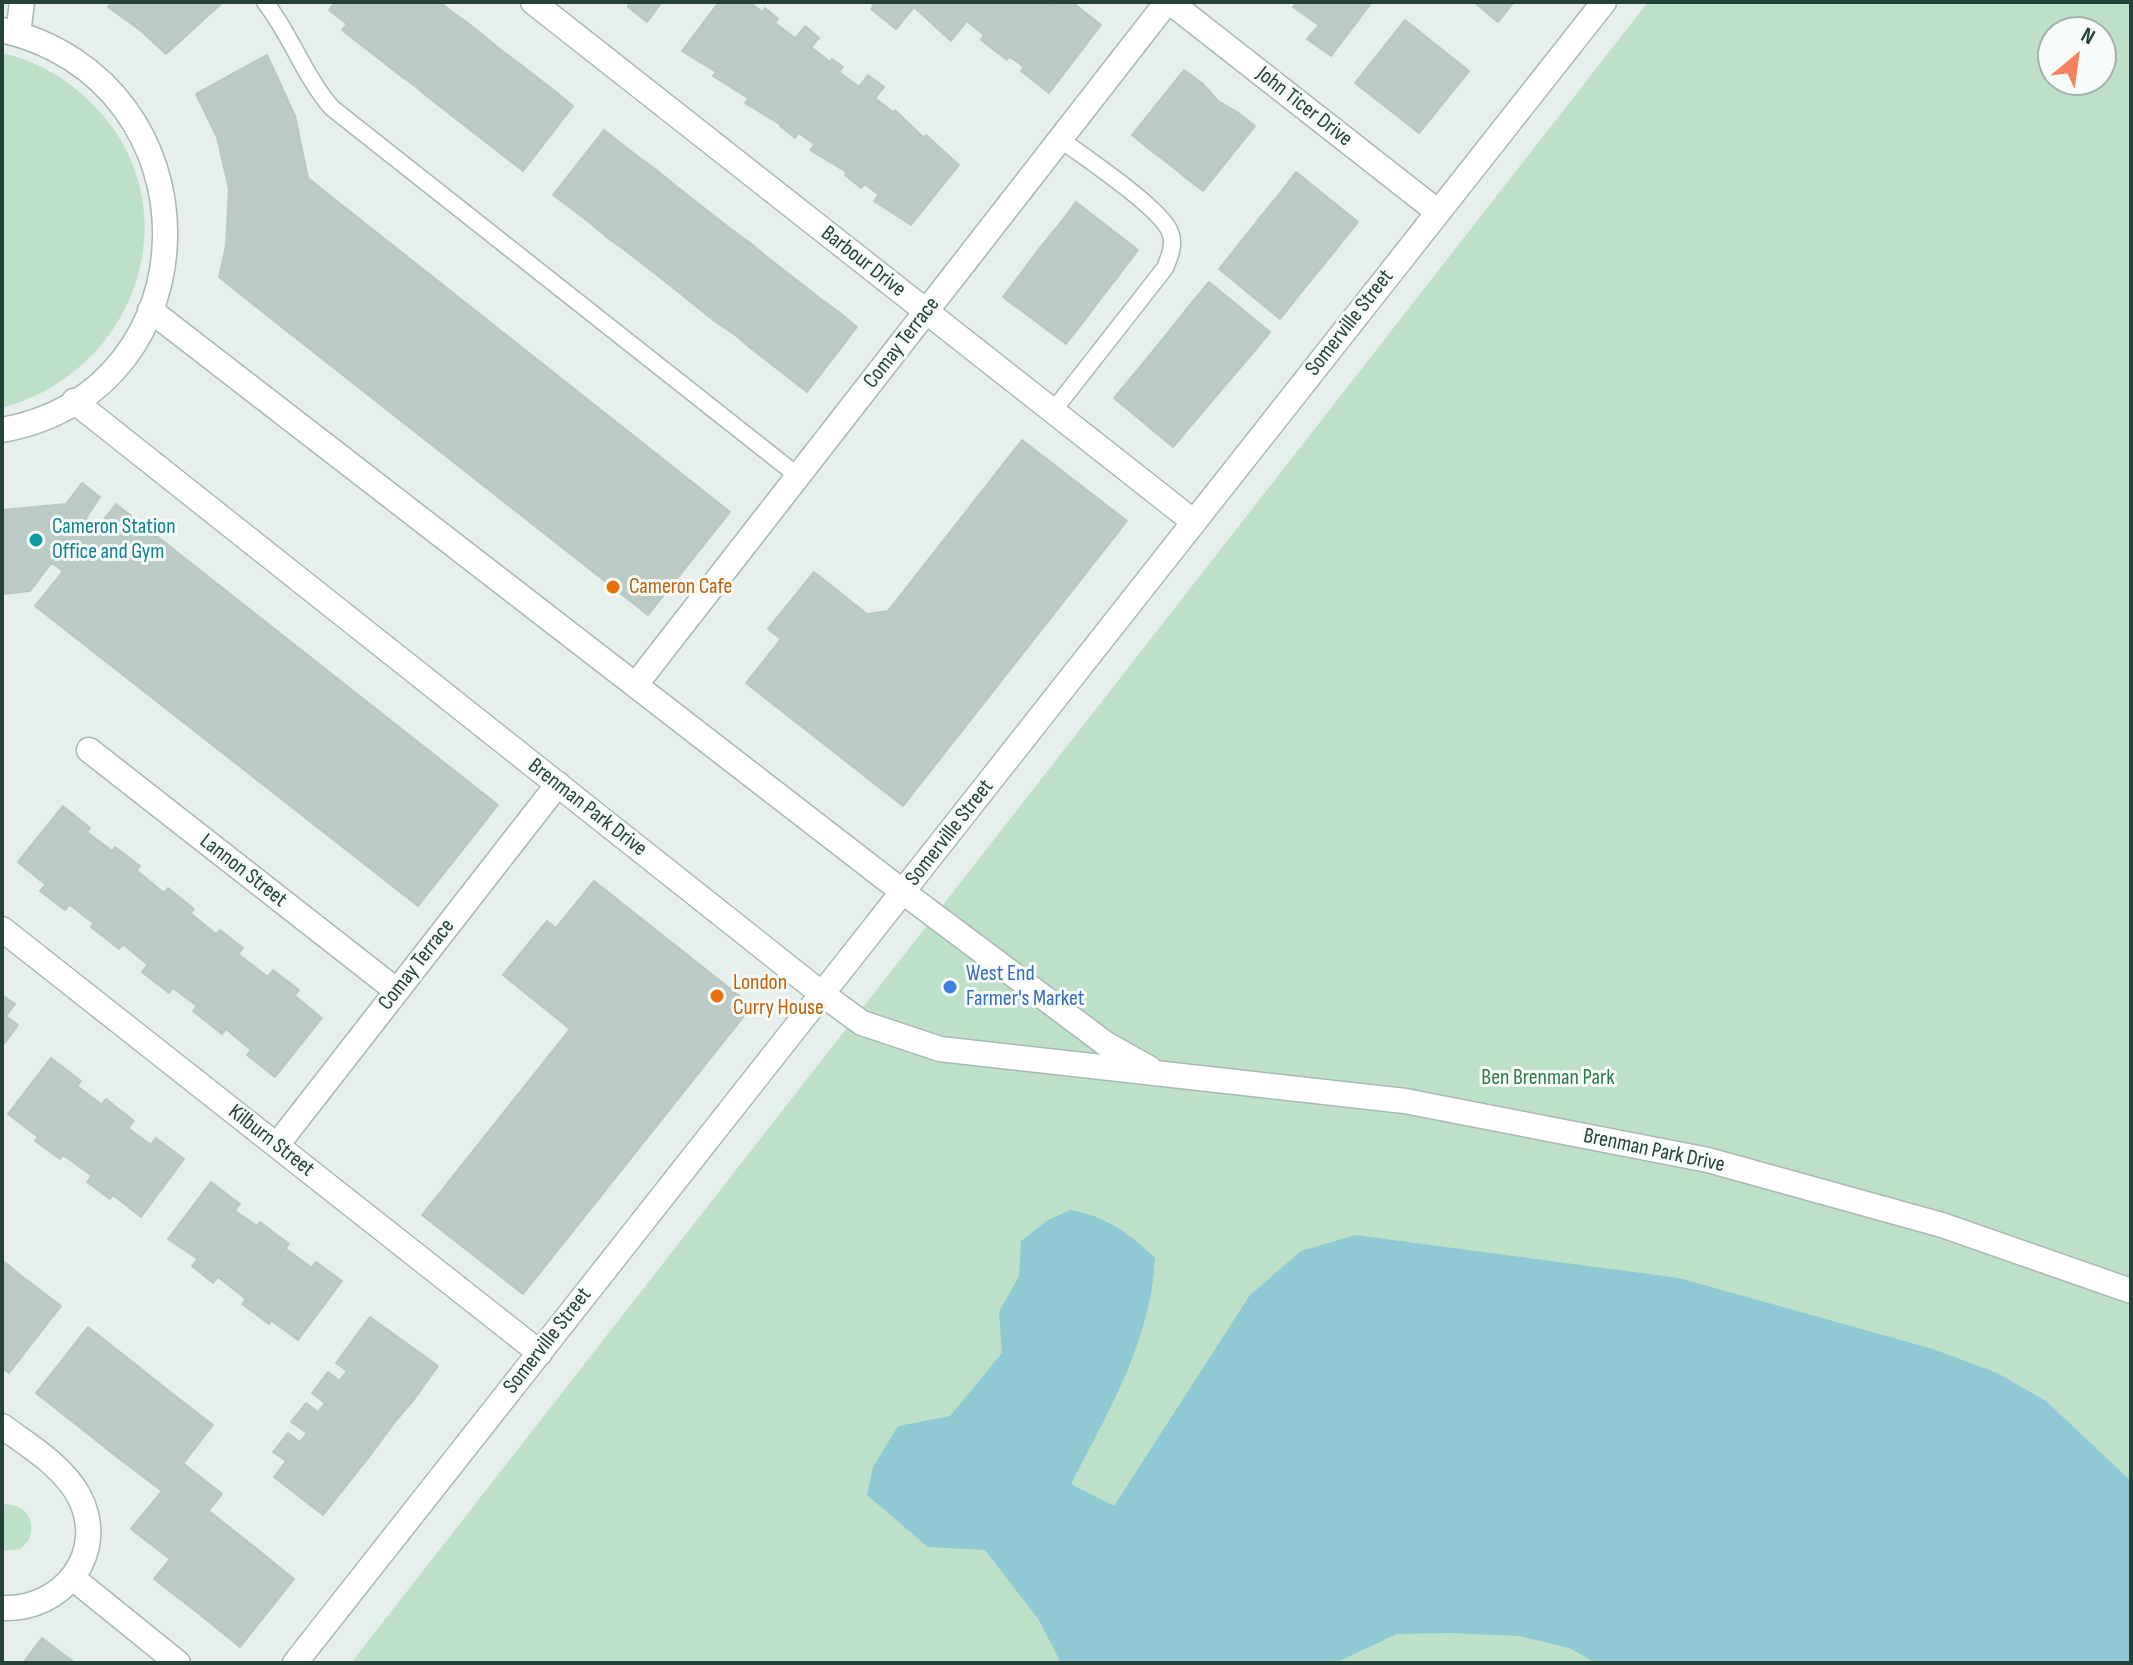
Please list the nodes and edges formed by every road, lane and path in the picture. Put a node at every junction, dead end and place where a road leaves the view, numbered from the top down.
1 (22, 2) edge
2 (265, 2) edge
3 (533, 2) edge
4 (1169, 2) edge
5 (1604, 2) edge
6 (10, 32) edge
7 (1060, 139) junction
8 (1438, 212) junction
9 (150, 310) junction
10 (926, 311) junction
11 (74, 401) junction
12 (1053, 411) junction
13 (2, 430) edge
14 (798, 476) junction
15 (1194, 522) junction
16 (637, 683) junction
17 (89, 750) dead end
18 (558, 784) junction
19 (903, 892) junction
20 (2, 929) edge
21 (397, 991) junction
22 (822, 994) junction
23 (1162, 1075) junction
24 (277, 1145) junction
25 (2131, 1291) edge
26 (540, 1353) junction
27 (2, 1426) edge
28 (74, 1579) junction
29 (2, 1608) edge
30 (178, 1663) edge
31 (295, 1663) edge

1 - 6 street
2 - 14 lane
3 - 10 street, Barbour Drive
4 - 7 street, Comay Terrace
4 - 8 street, John Ticer Drive
5 - 8 street, Somerville Street
6 - 9 street
7 - 10 street, Comay Terrace
7 - 12 lane
8 - 15 street, Somerville Street
9 - 11 street
9 - 16 street, Brenman Park Drive
10 - 12 street, Barbour Drive
10 - 14 street, Comay Terrace
11 - 13 street
11 - 18 street, Brenman Park Drive
12 - 15 street, Barbour Drive
14 - 16 street, Comay Terrace
15 - 19 street, Somerville Street
16 - 19 street, Brenman Park Drive
17 - 21 street, Lannon Street
18 - 21 street, Comay Terrace
18 - 22 street, Brenman Park Drive
19 - 22 street, Somerville Street
19 - 23 street, Brenman Park Drive
20 - 24 street, Kilburn Street
21 - 24 street, Comay Terrace
22 - 23 street, Brenman Park Drive
22 - 26 street, Somerville Street
23 - 25 street, Brenman Park Drive
24 - 26 street, Kilburn Street
26 - 31 street, Somerville Street
27 - 28 street
28 - 29 street
28 - 30 street

